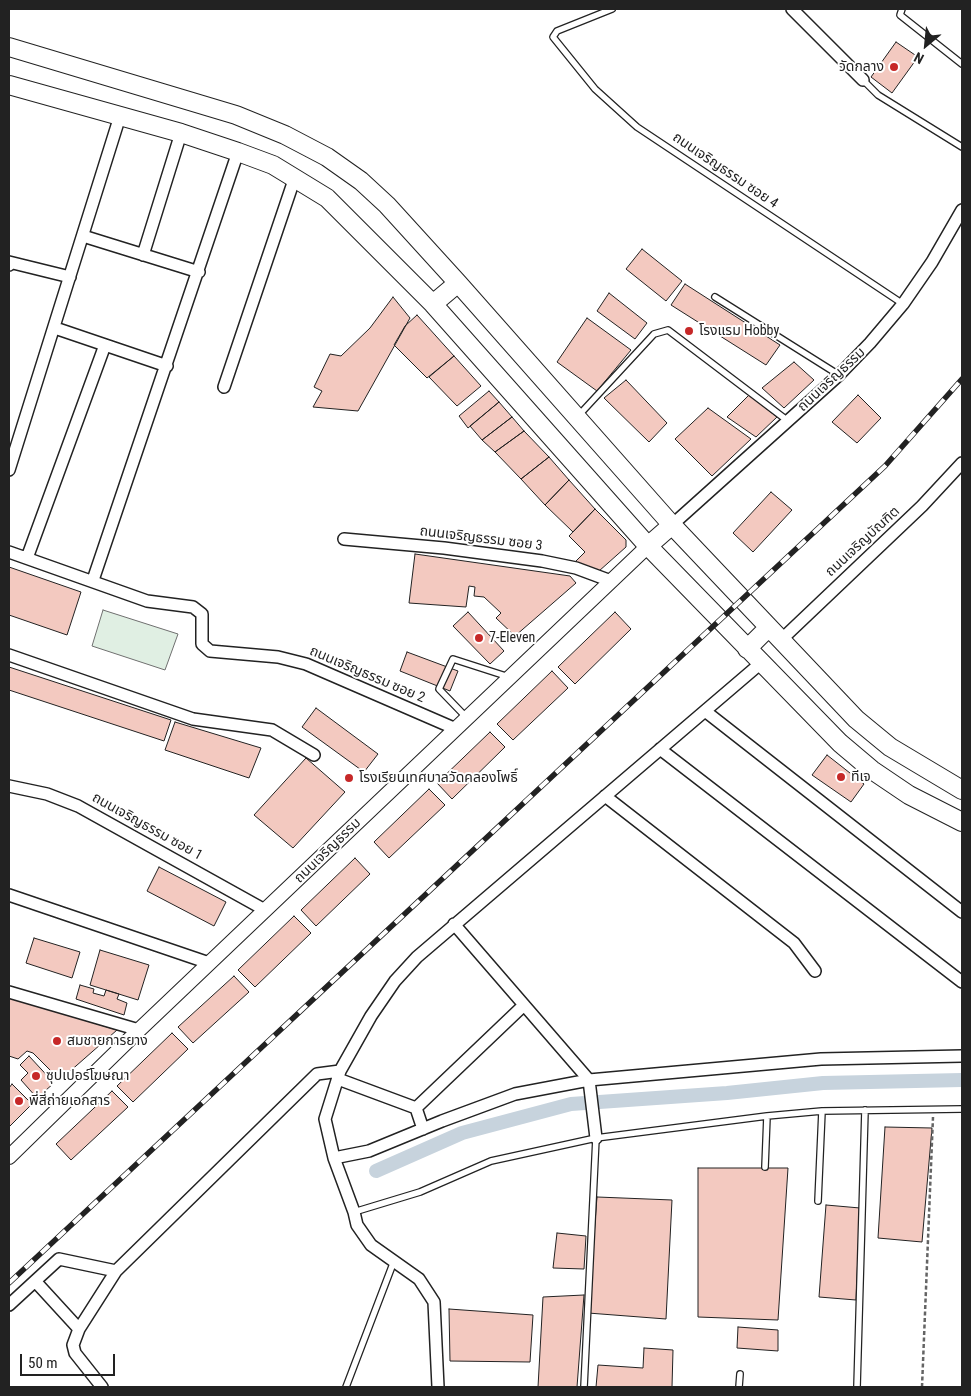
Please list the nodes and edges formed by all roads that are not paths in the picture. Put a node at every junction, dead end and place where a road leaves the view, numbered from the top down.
1 (612, 9) edge
2 (792, 9) edge
3 (902, 9) edge
4 (9, 47) edge
5 (962, 64) edge
6 (862, 80) joint
7 (9, 85) edge
8 (120, 116) junction
9 (181, 133) junction
10 (962, 147) edge
11 (238, 152) junction
12 (295, 177) junction
13 (962, 210) edge
14 (83, 236) junction
15 (143, 255) junction
16 (9, 265) edge
17 (199, 272) junction
18 (70, 277) junction
19 (458, 283) junction
20 (715, 297) dead end
21 (434, 304) junction
22 (903, 304) junction
23 (55, 328) junction
24 (105, 345) junction
25 (167, 366) junction
26 (839, 375) junction
27 (224, 387) dead end
28 (578, 416) junction
29 (788, 421) junction
30 (962, 463) edge
31 (9, 470) edge
32 (672, 524) junction
33 (344, 539) dead end
34 (648, 546) junction
35 (9, 552) edge
36 (28, 558) junction
37 (93, 580) junction
38 (611, 581) junction
39 (775, 634) junction
40 (747, 649) junction
41 (9, 655) edge
42 (761, 663) junction
43 (510, 677) junction
44 (705, 711) junction
45 (467, 718) junction
46 (456, 729) junction
47 (660, 749) junction
48 (314, 754) dead end
49 (9, 786) edge
50 (962, 790) edge
51 (605, 796) junction
52 (962, 822) edge
53 (9, 895) edge
54 (265, 910) junction
55 (962, 912) edge
56 (454, 924) junction
57 (209, 963) junction
58 (814, 971) dead end
59 (962, 982) edge
60 (9, 992) edge
61 (524, 1005) junction
62 (139, 1030) junction
63 (962, 1056) edge
64 (339, 1075) junction
65 (589, 1080) junction
66 (416, 1108) junction
67 (962, 1109) edge
68 (865, 1110) junction
69 (822, 1111) junction
70 (767, 1116) junction
71 (423, 1128) junction
72 (596, 1138) junction
73 (9, 1157) edge
74 (334, 1158) junction
75 (765, 1167) dead end
76 (818, 1201) dead end
77 (354, 1212) junction
78 (394, 1261) junction
79 (116, 1271) junction
80 (35, 1281) junction
81 (9, 1305) edge
82 (78, 1329) junction
83 (740, 1374) dead end
84 (102, 1387) edge
85 (346, 1387) edge
86 (438, 1387) edge
87 (584, 1387) edge
88 (739, 1387) edge
89 (857, 1387) edge

1 - 22 lane, ถนนเจริญธรรม ซอย 4
2 - 6 street
3 - 5 lane
4 - 19 main road
6 - 10 lane
7 - 8 main road
8 - 9 main road
8 - 14 street
9 - 11 main road
9 - 15 street
11 - 12 main road
11 - 17 street
12 - 21 main road
12 - 27 street
13 - 22 street, ถนนเจริญธรรม
14 - 15 street
14 - 18 street
15 - 17 street
16 - 18 street
17 - 25 street
18 - 23 street
19 - 21 main road
19 - 28 main road
20 - 26 lane
21 - 34 main road
22 - 26 street, ถนนเจริญธรรม
23 - 24 street
23 - 31 street
24 - 25 street
24 - 36 street
25 - 37 street
26 - 29 street, ถนนเจริญธรรม
28 - 29 lane
28 - 32 main road
29 - 32 street, ถนนเจริญธรรม
30 - 39 street, ถนนเจริญบัณฑิต
32 - 34 main road
32 - 39 main road
33 - 38 street, ถนนเจริญธรรม ซอย 3
34 - 38 street, ถนนเจริญธรรม
34 - 40 main road
35 - 36 street, ถนนเจริญธรรม ซอย 2
36 - 37 street, ถนนเจริญธรรม ซอย 2
37 - 46 street, ถนนเจริญธรรม ซอย 2
38 - 43 street, ถนนเจริญธรรม
39 - 40 main road
39 - 50 main road
40 - 42 main road
41 - 48 street
42 - 44 street
42 - 52 main road
43 - 45 street, ถนนเจริญธรรม
43 - 45 lane
44 - 47 street
44 - 55 street
45 - 46 street, ถนนเจริญธรรม
46 - 54 street, ถนนเจริญธรรม
47 - 51 street
47 - 59 street
49 - 54 street, ถนนเจริญธรรม ซอย 1
51 - 56 street
51 - 58 street
53 - 57 street
54 - 57 street, ถนนเจริญธรรม
56 - 61 street
56 - 64 street
57 - 62 street, ถนนเจริญธรรม
60 - 62 street
61 - 65 street
61 - 66 street
62 - 73 street, ถนนเจริญธรรม
63 - 65 street
64 - 66 street
64 - 74 street
64 - 79 street
65 - 71 street
65 - 72 street
66 - 71 street
67 - 68 lane
68 - 69 lane
68 - 89 lane
69 - 70 lane
69 - 76 lane
70 - 72 lane
70 - 75 lane
71 - 74 street
72 - 77 lane
72 - 87 lane
74 - 77 street
77 - 78 street
78 - 85 lane
78 - 86 street
79 - 80 street
79 - 82 street
80 - 81 street
80 - 82 street
82 - 84 street
83 - 88 lane

